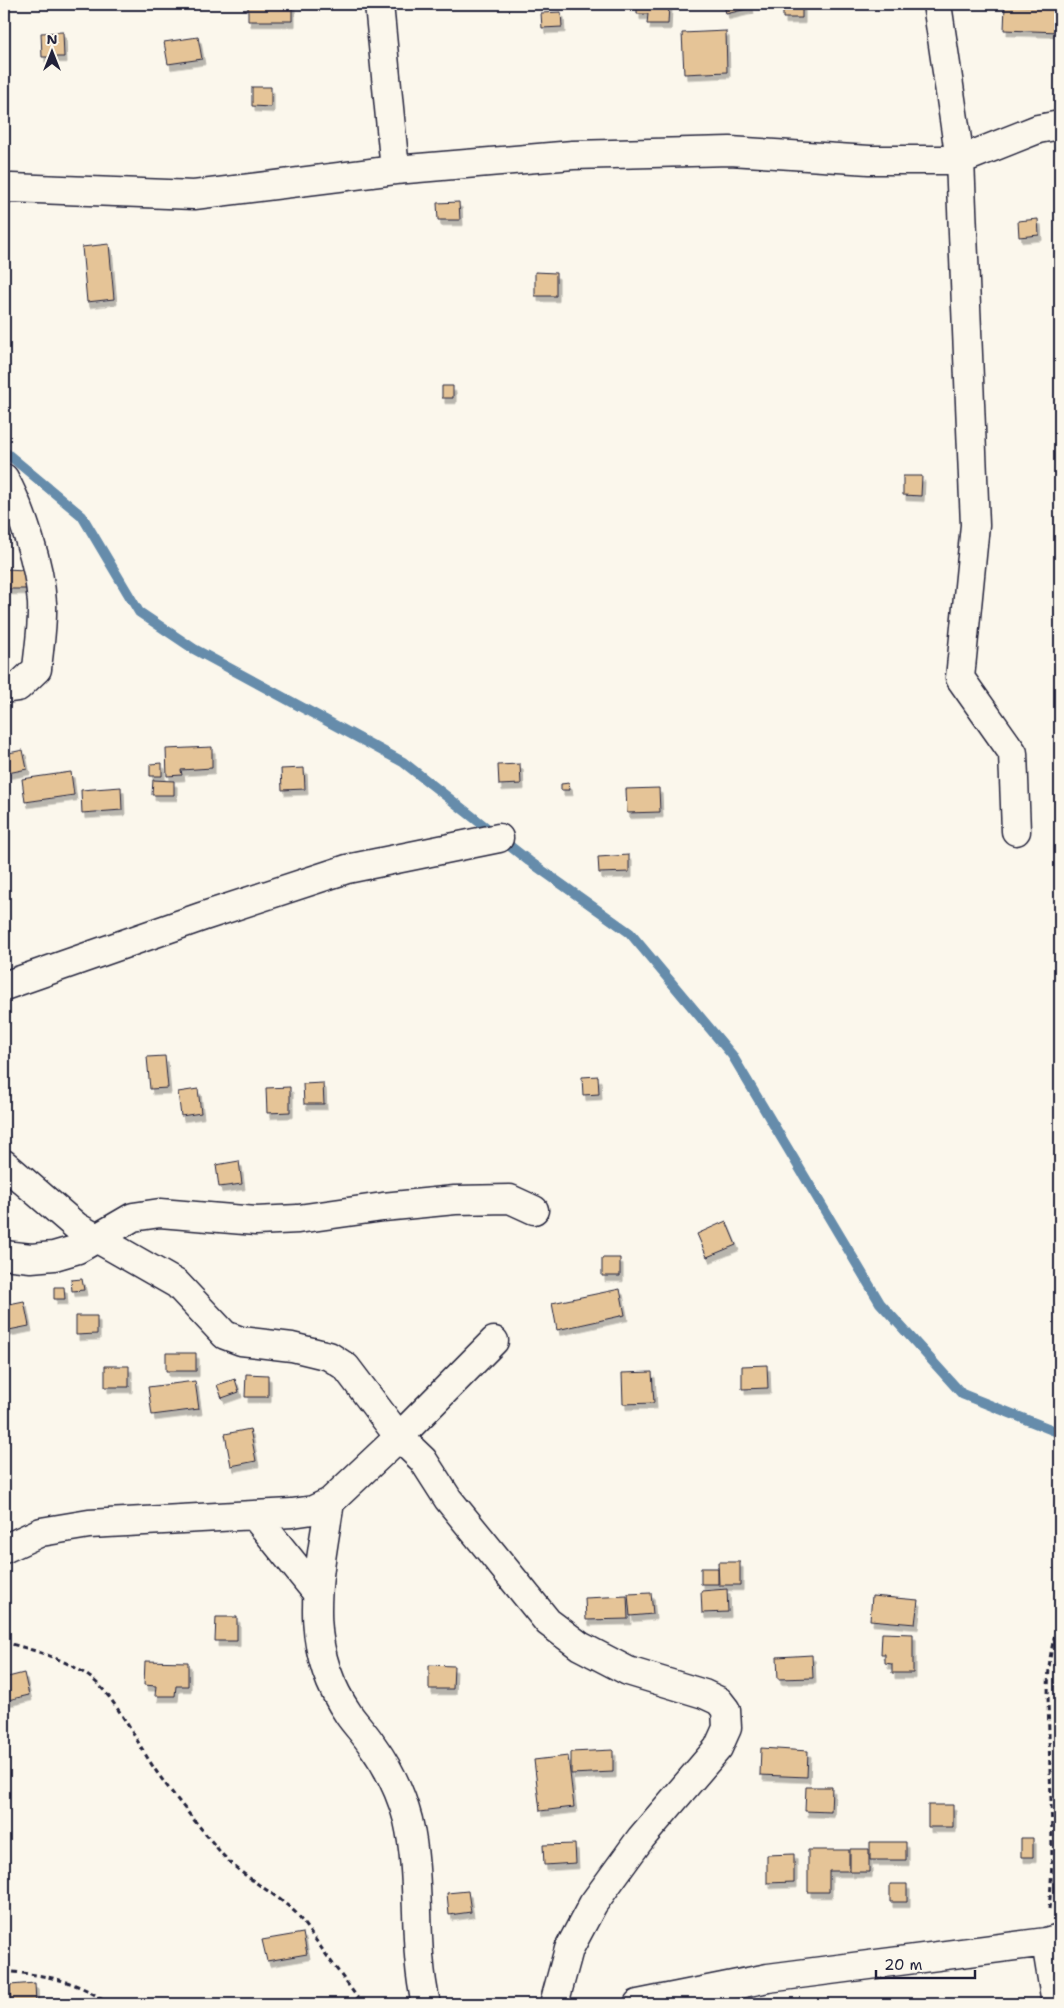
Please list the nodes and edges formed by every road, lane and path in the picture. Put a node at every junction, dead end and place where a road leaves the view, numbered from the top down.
1 (379, 4) edge
2 (937, 4) edge
3 (1060, 125) edge
4 (960, 160) junction
5 (395, 170) junction
6 (4, 189) edge
7 (4, 478) edge
8 (4, 689) edge
9 (1016, 831) dead end
10 (499, 838) dead end
11 (4, 986) edge
12 (4, 1164) edge
13 (534, 1210) dead end
14 (95, 1238) junction
15 (4, 1255) edge
16 (494, 1341) dead end
17 (399, 1437) junction
18 (330, 1502) junction
19 (254, 1515) junction
20 (4, 1548) edge
21 (316, 1593) junction
22 (1060, 1621) edge
23 (4, 1642) edge
24 (1053, 1940) edge
25 (4, 1970) edge
26 (108, 2004) edge
27 (362, 2004) edge
28 (426, 2004) edge
29 (554, 2004) edge
30 (638, 2004) edge
31 (1056, 2004) edge

1 - 5 street
2 - 4 street
3 - 4 street
4 - 5 street
4 - 9 street
5 - 6 street
7 - 8 street
10 - 11 street
12 - 14 street
13 - 14 street
14 - 15 street
14 - 17 street
16 - 17 street
17 - 18 street
17 - 29 street
18 - 19 street
18 - 21 street
19 - 20 street
19 - 21 street
21 - 28 street
22 - 24 path
23 - 27 path
24 - 30 street
24 - 31 street
25 - 26 path

